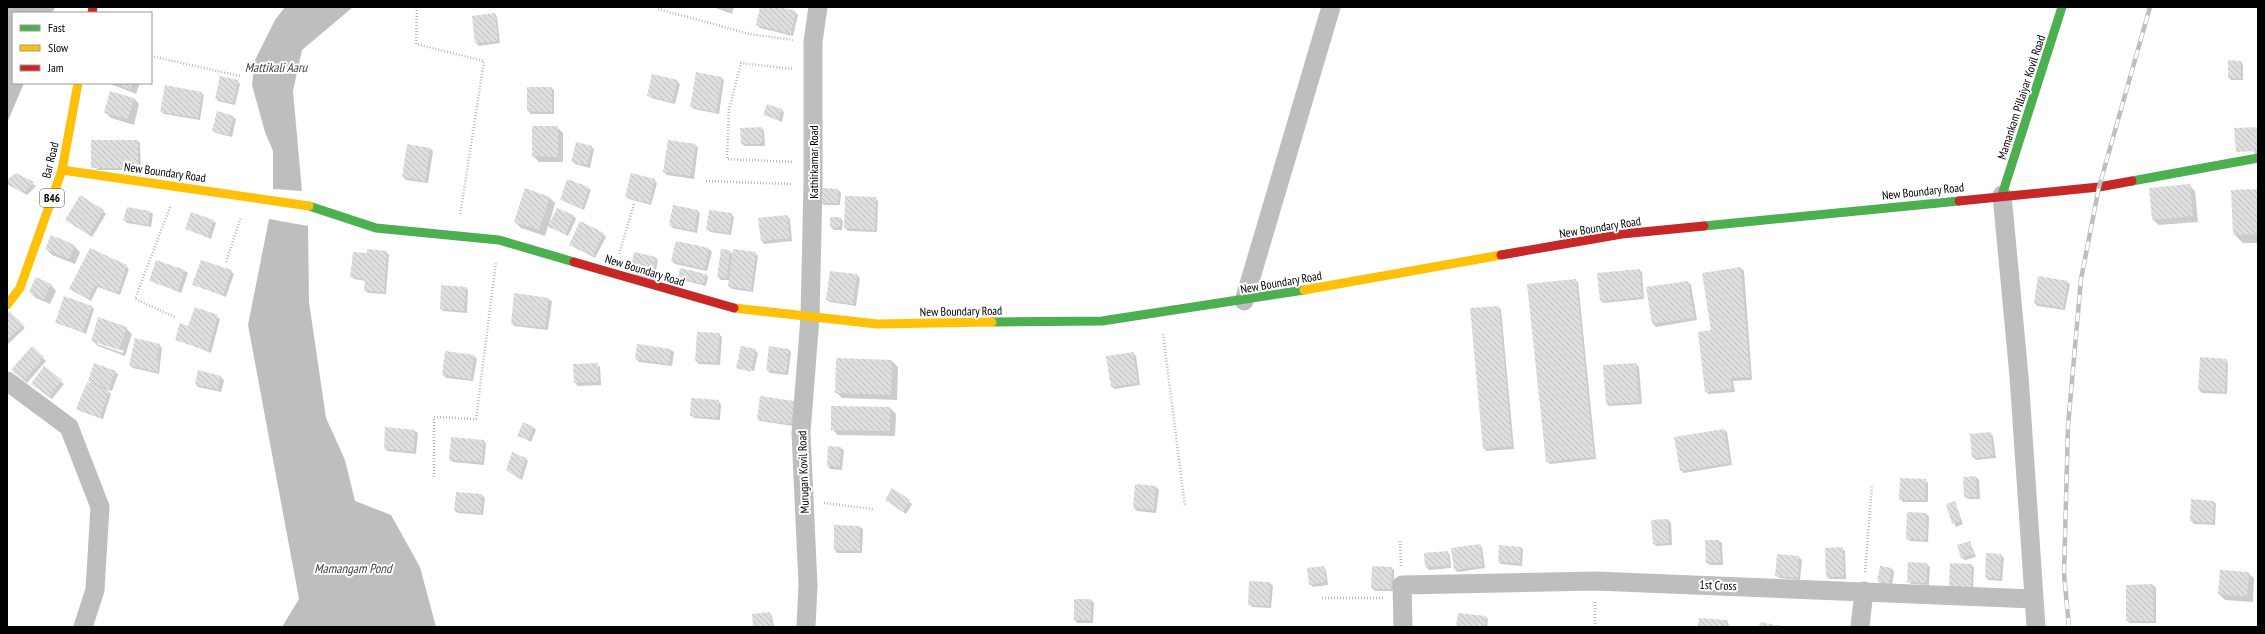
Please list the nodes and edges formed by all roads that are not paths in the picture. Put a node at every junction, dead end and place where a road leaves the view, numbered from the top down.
1 (818, 7) edge
2 (1331, 7) edge
3 (2062, 7) edge
4 (78, 84) edge
5 (2258, 158) edge
6 (62, 170) junction
7 (2002, 195) junction
8 (1244, 301) junction
9 (7, 305) edge
10 (810, 317) junction
11 (7, 381) edge
12 (1864, 591) junction
13 (2034, 599) junction
14 (83, 627) edge
15 (806, 627) edge
16 (1403, 627) edge
17 (1860, 627) edge
18 (2036, 627) edge

1 - 10 street, Kathirkamar Road
2 - 8 street
3 - 7 street, Mamankam Pillaiyar Kovil Road
4 - 6 street, Bar Road / B46
5 - 7 street, New Boundary Road
6 - 9 street, Bar Road / B46
6 - 10 street, New Boundary Road
7 - 8 street, New Boundary Road
7 - 13 street
8 - 10 street, New Boundary Road
10 - 15 street, Murugan Kovil Road
11 - 14 street
12 - 13 street, 1st Cross
12 - 16 street, 1st Cross
12 - 17 street
13 - 18 street

